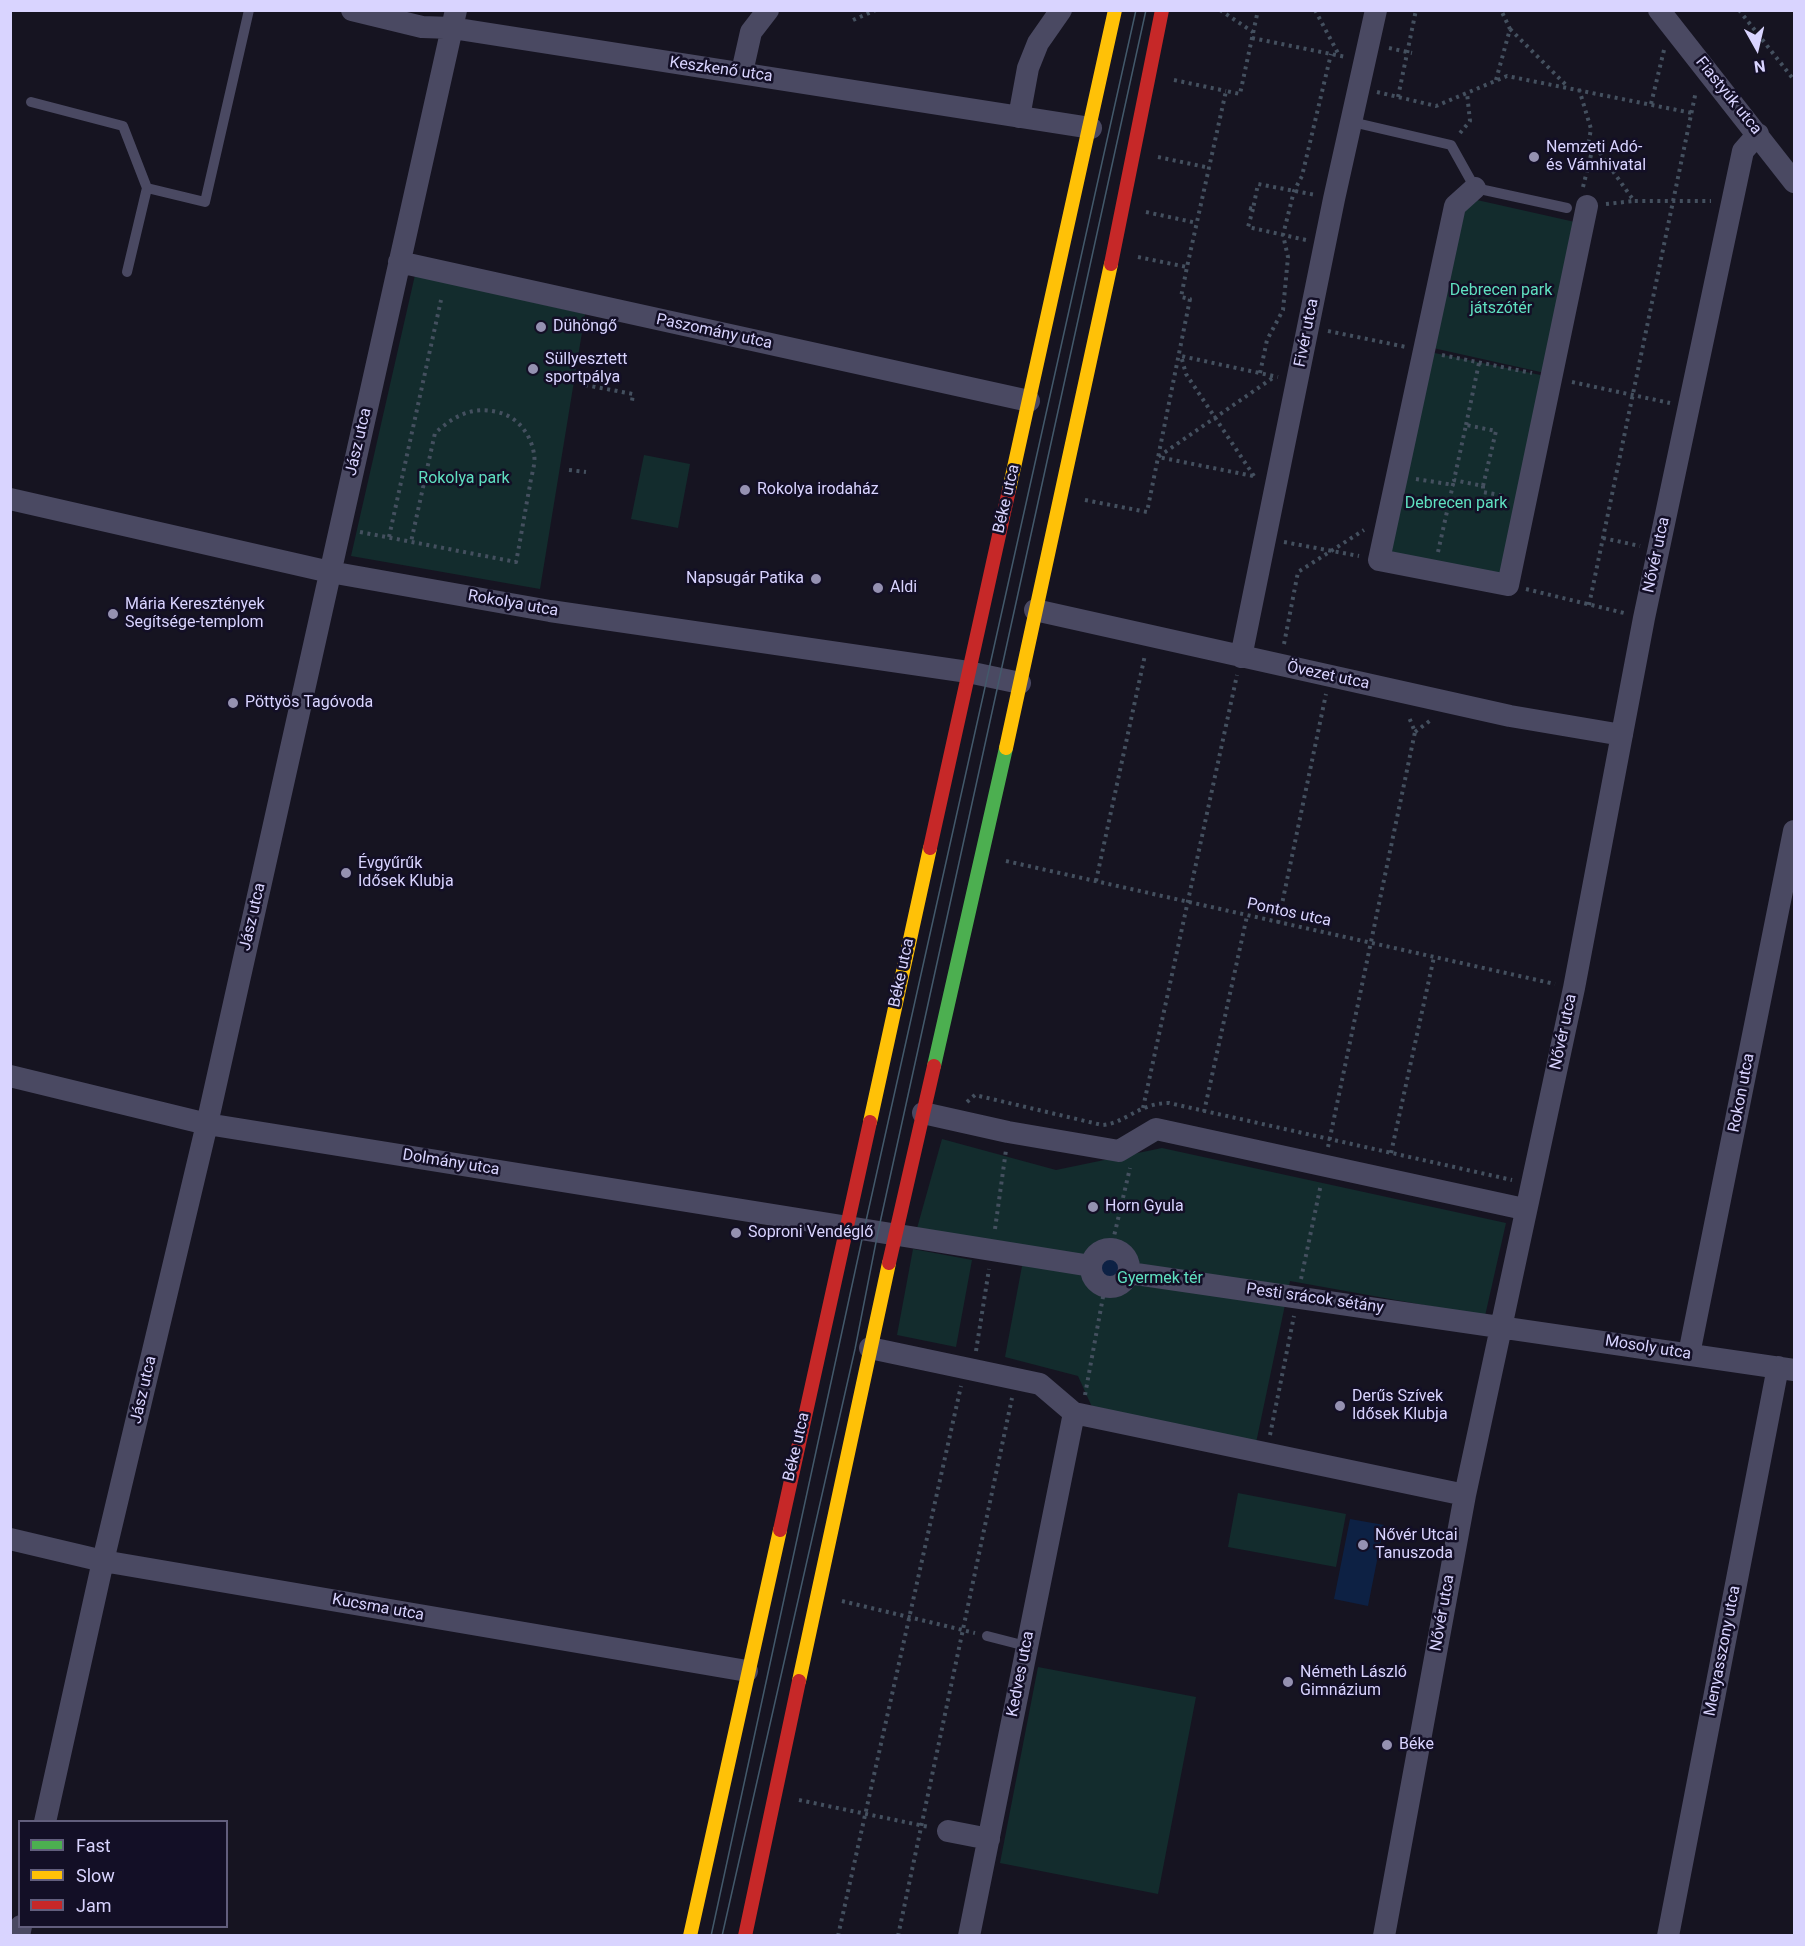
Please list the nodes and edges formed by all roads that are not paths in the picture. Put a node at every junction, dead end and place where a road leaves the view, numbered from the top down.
1 (249, 10) edge
2 (352, 10) edge
3 (768, 10) edge
4 (1061, 10) edge
5 (1115, 10) edge
6 (1162, 10) edge
7 (1376, 10) edge
8 (1659, 10) edge
9 (454, 19) edge
10 (742, 72) junction
11 (31, 102) dead end
12 (1019, 117) junction
13 (1352, 122) junction
14 (1091, 128) junction
15 (1758, 134) junction
16 (1794, 182) edge
17 (147, 188) junction
18 (1475, 188) junction
19 (1577, 207) joint
20 (399, 262) junction
21 (127, 272) dead end
22 (1029, 401) junction
23 (10, 499) edge
24 (330, 572) junction
25 (1035, 610) junction
26 (1241, 657) junction
27 (968, 672) junction
28 (1020, 683) junction
29 (1622, 735) junction
30 (1794, 831) edge
31 (10, 1076) edge
32 (923, 1113) junction
33 (207, 1124) junction
34 (1524, 1209) junction
35 (846, 1226) junction
36 (896, 1236) junction
37 (1091, 1266) junction
38 (1129, 1273) junction
39 (1501, 1326) junction
40 (870, 1348) junction
41 (1689, 1354) junction
42 (1786, 1368) edge
43 (1078, 1414) junction
44 (1465, 1495) junction
45 (10, 1539) edge
46 (103, 1561) junction
47 (987, 1636) road end
48 (1026, 1646) junction
49 (747, 1671) junction
50 (45, 1820) edge
51 (948, 1831) road end
52 (989, 1839) junction
53 (690, 1935) edge
54 (745, 1935) edge
55 (969, 1935) edge
56 (1384, 1935) edge
57 (1668, 1935) edge

1 - 17 lane
2 - 9 street, Keszkenő utca
3 - 10 street
4 - 12 street
5 - 14 main road, Béke utca
6 - 25 main road
7 - 13 street, Fivér utca
8 - 15 street, Fiastyúk utca
9 - 10 street, Keszkenő utca
9 - 20 street, Jász utca
10 - 12 street, Keszkenő utca
11 - 17 lane
12 - 14 street, Keszkenő utca
13 - 18 lane
13 - 26 street, Fivér utca
14 - 22 main road, Béke utca
15 - 16 street, Fiastyúk utca
15 - 29 street, Nővér utca
17 - 21 lane
18 - 19 lane
18 - 19 street
20 - 22 street, Paszomány utca
20 - 24 street, Jász utca
22 - 27 main road, Béke utca
23 - 24 street, Rokolya utca
24 - 27 street, Rokolya utca
24 - 33 street, Jász utca
25 - 26 street, Övezet utca
25 - 28 main road
26 - 29 street, Övezet utca
27 - 28 street, Rokolya utca
27 - 35 main road, Béke utca
28 - 32 main road
29 - 34 street, Nővér utca
30 - 41 street, Rokon utca
31 - 33 street, Dolmány utca
32 - 34 street
32 - 36 main road
33 - 35 street, Dolmány utca
33 - 46 street, Jász utca
34 - 39 street, Nővér utca
35 - 36 street, Dolmány utca
35 - 49 main road, Béke utca
36 - 37 street
36 - 40 main road
37 - 38 street
37 - 38 street
38 - 39 street, Pesti srácok sétány
39 - 41 street, Mosoly utca
39 - 44 street, Nővér utca
40 - 43 street
40 - 54 main road
41 - 42 street, Mosoly utca
42 - 57 street, Menyasszony utca
43 - 44 street
43 - 48 street, Kedves utca
44 - 56 street, Nővér utca
45 - 46 street, Kucsma utca
46 - 49 street, Kucsma utca
46 - 50 street, Jász utca
47 - 48 lane
48 - 52 street, Kedves utca
49 - 53 main road, Béke utca
51 - 52 street
52 - 55 street, Kedves utca

